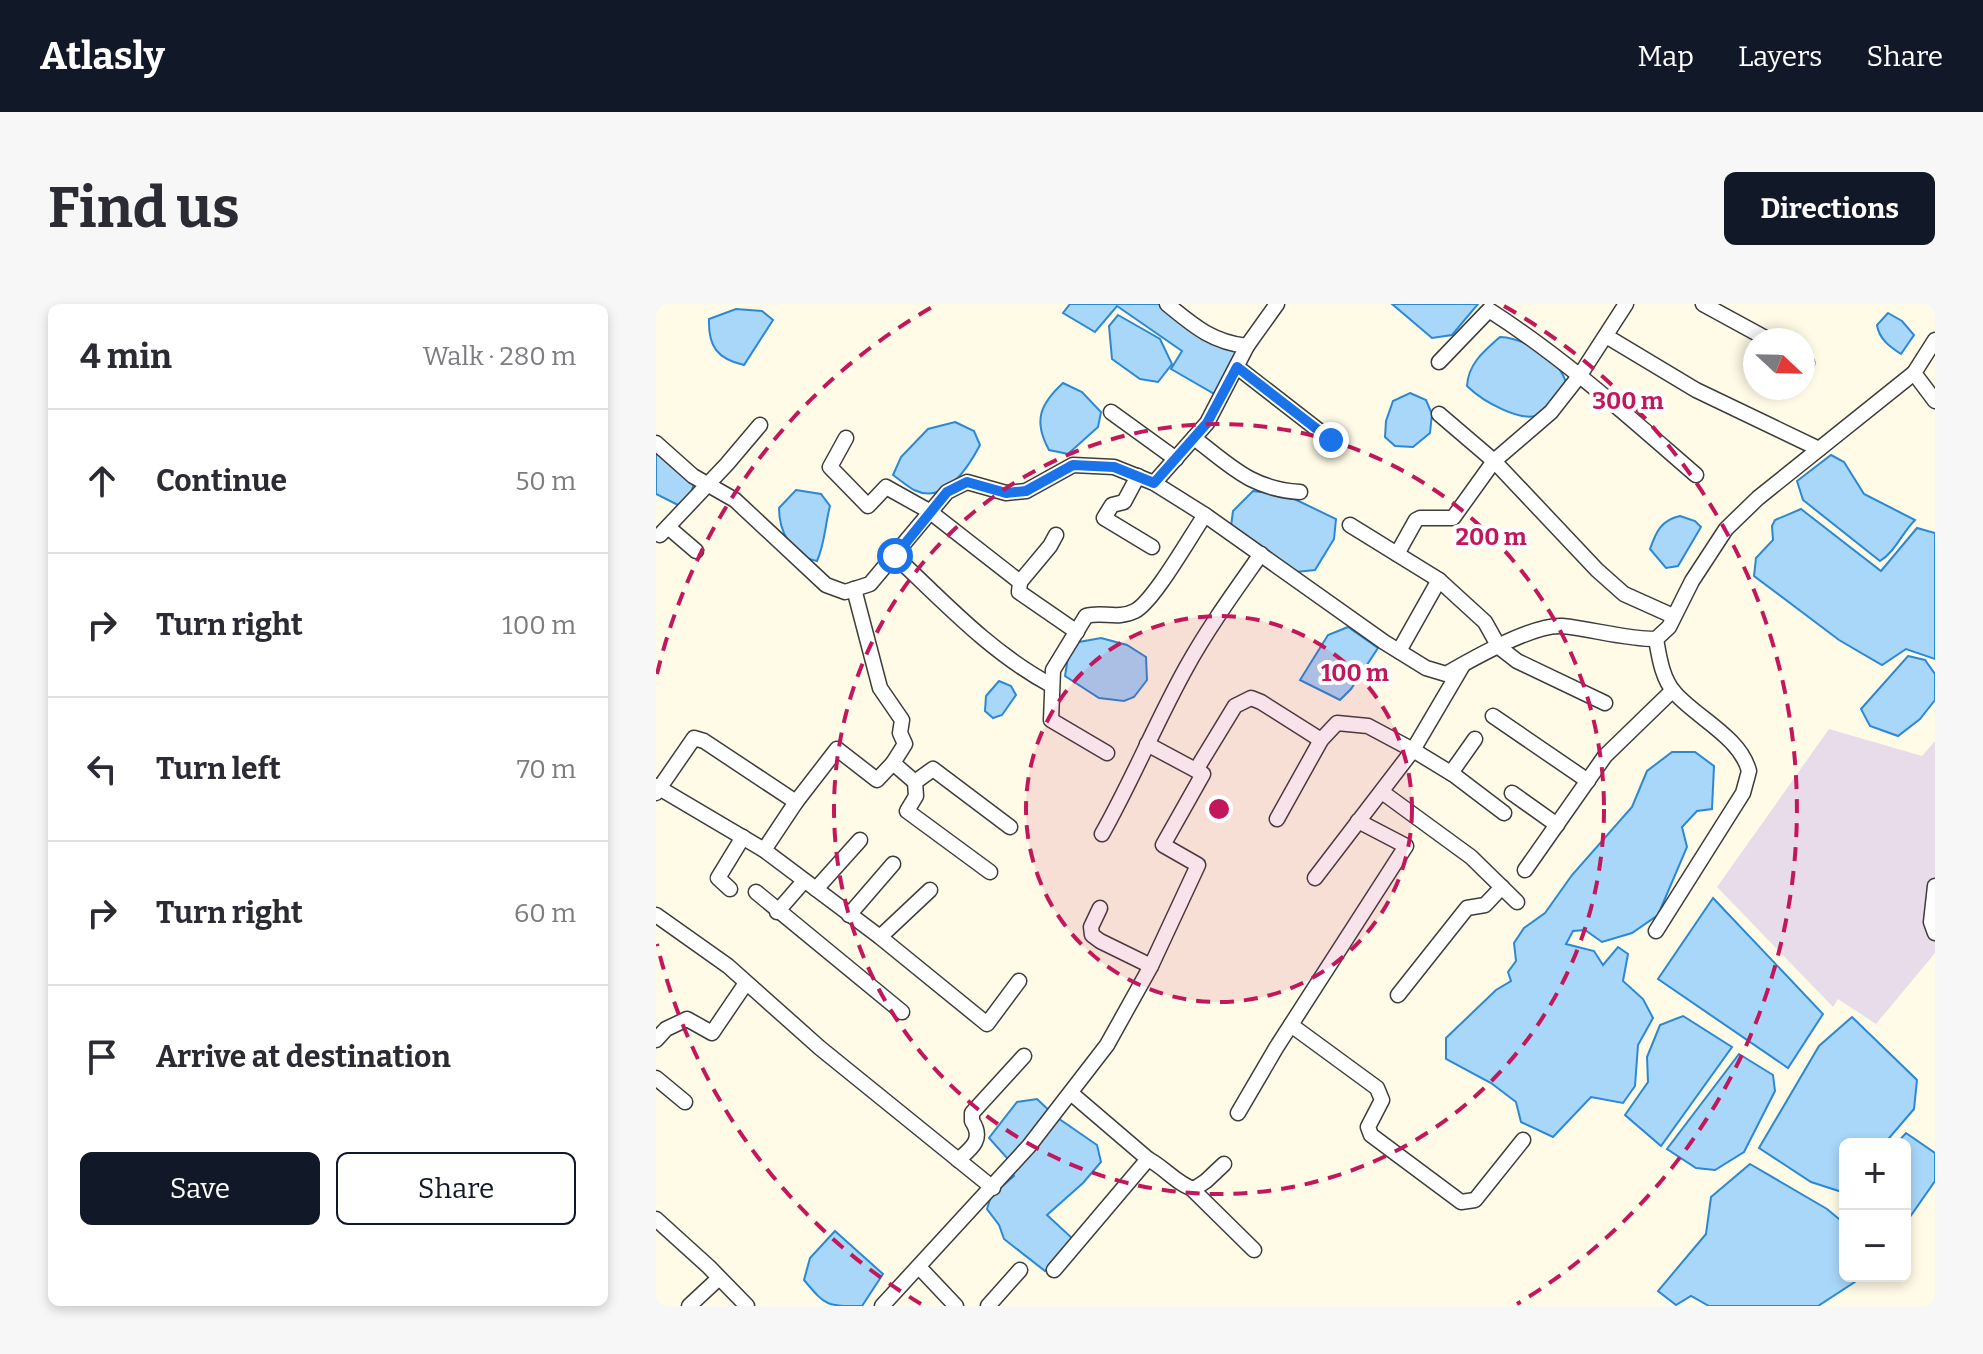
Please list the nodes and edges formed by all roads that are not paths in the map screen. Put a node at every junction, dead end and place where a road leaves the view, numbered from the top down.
1 (1167, 304) edge
2 (1277, 304) edge
3 (1626, 304) edge
4 (1703, 304) edge
5 (1747, 328) edge
6 (1606, 336) junction
7 (1934, 345) edge
8 (1247, 346) junction
9 (1439, 362) dead end
10 (1237, 367) junction
11 (1914, 373) junction
12 (1580, 375) junction
13 (1935, 401) edge
14 (1111, 412) dead end
15 (1439, 414) dead end
16 (760, 425) dead end
17 (846, 438) dead end
18 (1194, 438) junction
19 (1331, 440) dead end
20 (656, 443) edge
21 (1819, 449) junction
22 (1176, 459) junction
23 (1494, 461) junction
24 (1696, 475) dead end
25 (1138, 476) junction
26 (1154, 483) junction
27 (707, 484) junction
28 (1300, 492) dead end
29 (929, 511) junction
30 (1205, 515) junction
31 (1350, 525) dead end
32 (1056, 535) dead end
33 (1152, 547) dead end
34 (696, 551) dead end
35 (1261, 554) junction
36 (1397, 554) junction
37 (895, 556) junction
38 (1439, 580) junction
39 (1020, 582) junction
40 (854, 589) junction
41 (1673, 616) junction
42 (1077, 632) junction
43 (1656, 639) junction
44 (1499, 647) junction
45 (1399, 651) junction
46 (1463, 665) junction
47 (1051, 685) junction
48 (1672, 691) junction
49 (1605, 703) dead end
50 (1493, 716) dead end
51 (1475, 739) dead end
52 (1321, 740) junction
53 (1147, 744) junction
54 (1413, 750) junction
55 (1107, 753) dead end
56 (893, 763) junction
57 (1196, 770) junction
58 (1451, 773) junction
59 (1588, 781) junction
60 (915, 782) junction
61 (657, 789) edge
62 (1382, 792) junction
63 (1512, 793) dead end
64 (796, 802) junction
65 (1504, 813) dead end
66 (1277, 819) dead end
67 (1358, 821) junction
68 (1427, 825) junction
69 (1557, 825) junction
70 (1010, 827) dead end
71 (1102, 834) dead end
72 (743, 837) junction
73 (860, 840) dead end
74 (1406, 846) junction
75 (764, 850) junction
76 (893, 864) dead end
77 (1525, 870) dead end
78 (990, 872) dead end
79 (1315, 878) dead end
80 (810, 885) junction
81 (1935, 886) edge
82 (1502, 887) junction
83 (730, 889) dead end
84 (930, 890) dead end
85 (756, 892) dead end
86 (1517, 902) dead end
87 (1100, 908) dead end
88 (777, 912) junction
89 (656, 915) edge
90 (849, 915) junction
91 (1656, 931) dead end
92 (1935, 933) edge
93 (880, 937) junction
94 (1151, 966) junction
95 (1019, 981) dead end
96 (746, 983) junction
97 (1398, 995) dead end
98 (902, 1012) dead end
99 (1291, 1025) junction
100 (656, 1040) edge
101 (1024, 1056) dead end
102 (656, 1078) edge
103 (1072, 1094) junction
104 (685, 1102) dead end
105 (1238, 1113) dead end
106 (1523, 1140) dead end
107 (1148, 1159) junction
108 (958, 1160) junction
109 (1224, 1164) dead end
110 (993, 1188) junction
111 (1191, 1188) junction
112 (658, 1225) edge
113 (1254, 1250) dead end
114 (919, 1267) junction
115 (1020, 1270) dead end
116 (1054, 1270) dead end
117 (719, 1278) junction
118 (689, 1306) edge
119 (747, 1306) edge
120 (882, 1306) edge
121 (956, 1306) edge
122 (988, 1306) edge

1 - 8 street
2 - 8 street
3 - 6 street
4 - 5 street
6 - 12 street
6 - 21 street
7 - 11 street
8 - 10 street
9 - 12 street
10 - 18 street
10 - 19 street
11 - 13 street
11 - 21 street
12 - 23 street
12 - 24 street
14 - 22 street
15 - 23 street
16 - 27 street
17 - 29 street
18 - 22 street
18 - 28 street
20 - 27 street
21 - 41 street
22 - 26 street
23 - 36 street
23 - 41 street
25 - 26 street
25 - 29 street
25 - 33 street
26 - 30 street
27 - 34 street
27 - 40 street
29 - 37 street
29 - 39 street
30 - 35 street
30 - 42 street
31 - 36 street
32 - 39 street
35 - 45 street
35 - 53 street
36 - 38 street
37 - 40 street
37 - 47 street
38 - 44 street
38 - 45 street
39 - 42 street
40 - 56 street
41 - 43 street
42 - 47 street
43 - 44 street
43 - 48 street
44 - 46 street
44 - 49 street
45 - 46 street
46 - 54 street
47 - 55 street
48 - 59 street
48 - 91 street
50 - 59 street
51 - 58 street
52 - 54 street
52 - 57 street
52 - 66 street
53 - 57 street
53 - 71 street
54 - 58 street
54 - 62 street
56 - 60 street
56 - 64 street
57 - 94 street
58 - 65 street
59 - 69 street
60 - 70 street
60 - 78 street
61 - 64 street
61 - 72 street
62 - 67 street
62 - 68 street
63 - 69 street
64 - 75 street
67 - 74 street
67 - 79 street
68 - 74 street
68 - 82 street
69 - 77 street
72 - 75 street
72 - 83 street
73 - 80 street
74 - 99 street
75 - 80 street
76 - 90 street
80 - 88 street
80 - 90 street
81 - 92 street
82 - 86 street
82 - 97 street
84 - 93 street
85 - 88 street
87 - 94 street
88 - 98 street
89 - 96 street
90 - 93 street
93 - 95 street
94 - 103 street
96 - 100 street
96 - 108 street
99 - 105 street
99 - 106 street
101 - 108 street
102 - 104 street
103 - 107 street
103 - 110 street
107 - 111 street
107 - 116 street
108 - 110 street
109 - 111 street
110 - 114 street
111 - 113 street
112 - 117 street
114 - 120 street
114 - 121 street
115 - 122 street
117 - 118 street
117 - 119 street

